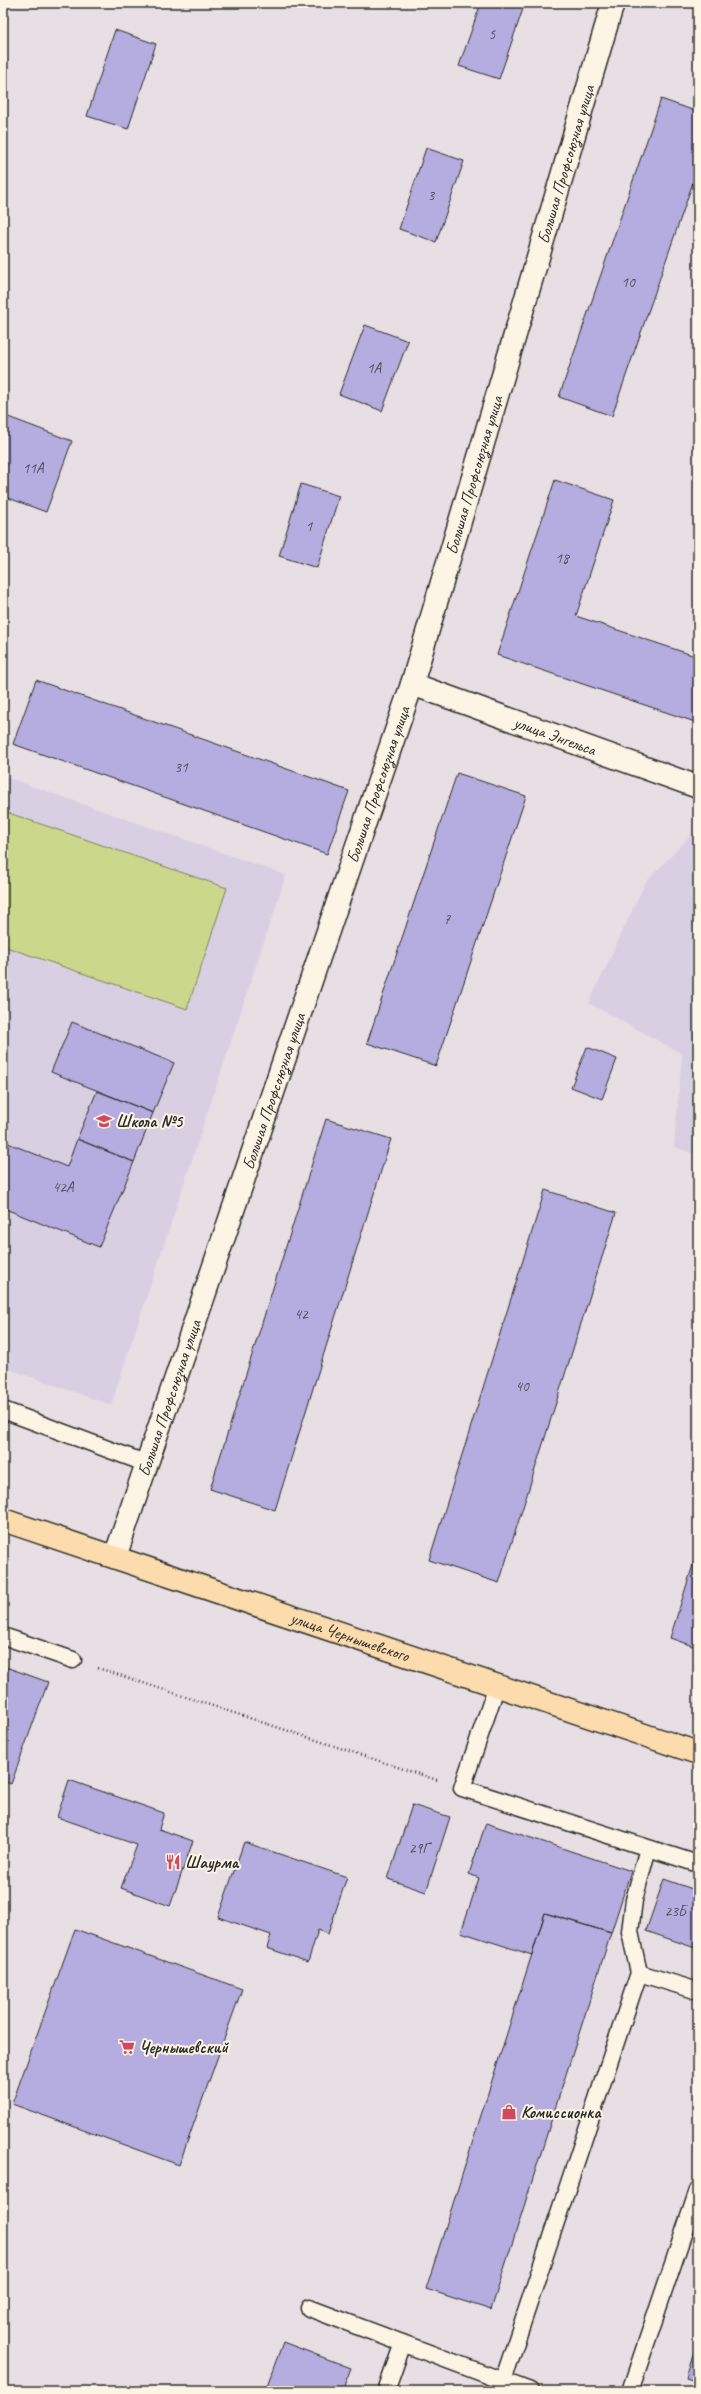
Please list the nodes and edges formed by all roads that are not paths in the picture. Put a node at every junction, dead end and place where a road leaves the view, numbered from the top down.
1 (613, 3) edge
2 (412, 684) junction
3 (698, 787) edge
4 (3, 1410) edge
5 (145, 1463) junction
6 (3, 1520) edge
7 (115, 1557) junction
8 (3, 1636) edge
9 (73, 1660) road end
10 (497, 1685) junction
11 (698, 1753) edge
12 (648, 1848) junction
13 (698, 1864) edge
14 (639, 1973) junction
15 (698, 1991) edge
16 (698, 2190) edge
17 (309, 2308) dead end
18 (403, 2344) junction
19 (503, 2381) junction
20 (386, 2391) edge
21 (530, 2391) edge
22 (630, 2391) edge

1 - 2 street, Большая Профсоюзная улица
2 - 3 street, улица Энгельса
2 - 5 street, Большая Профсоюзная улица
4 - 5 lane
5 - 7 street, Большая Профсоюзная улица
6 - 7 main road, улица Чернышевского
7 - 10 main road, улица Чернышевского
8 - 9 lane
10 - 11 main road, улица Чернышевского
10 - 12 lane
12 - 13 lane
12 - 14 lane
14 - 15 lane
14 - 19 lane
16 - 22 lane
17 - 18 lane
18 - 19 lane
18 - 20 lane
19 - 21 lane

